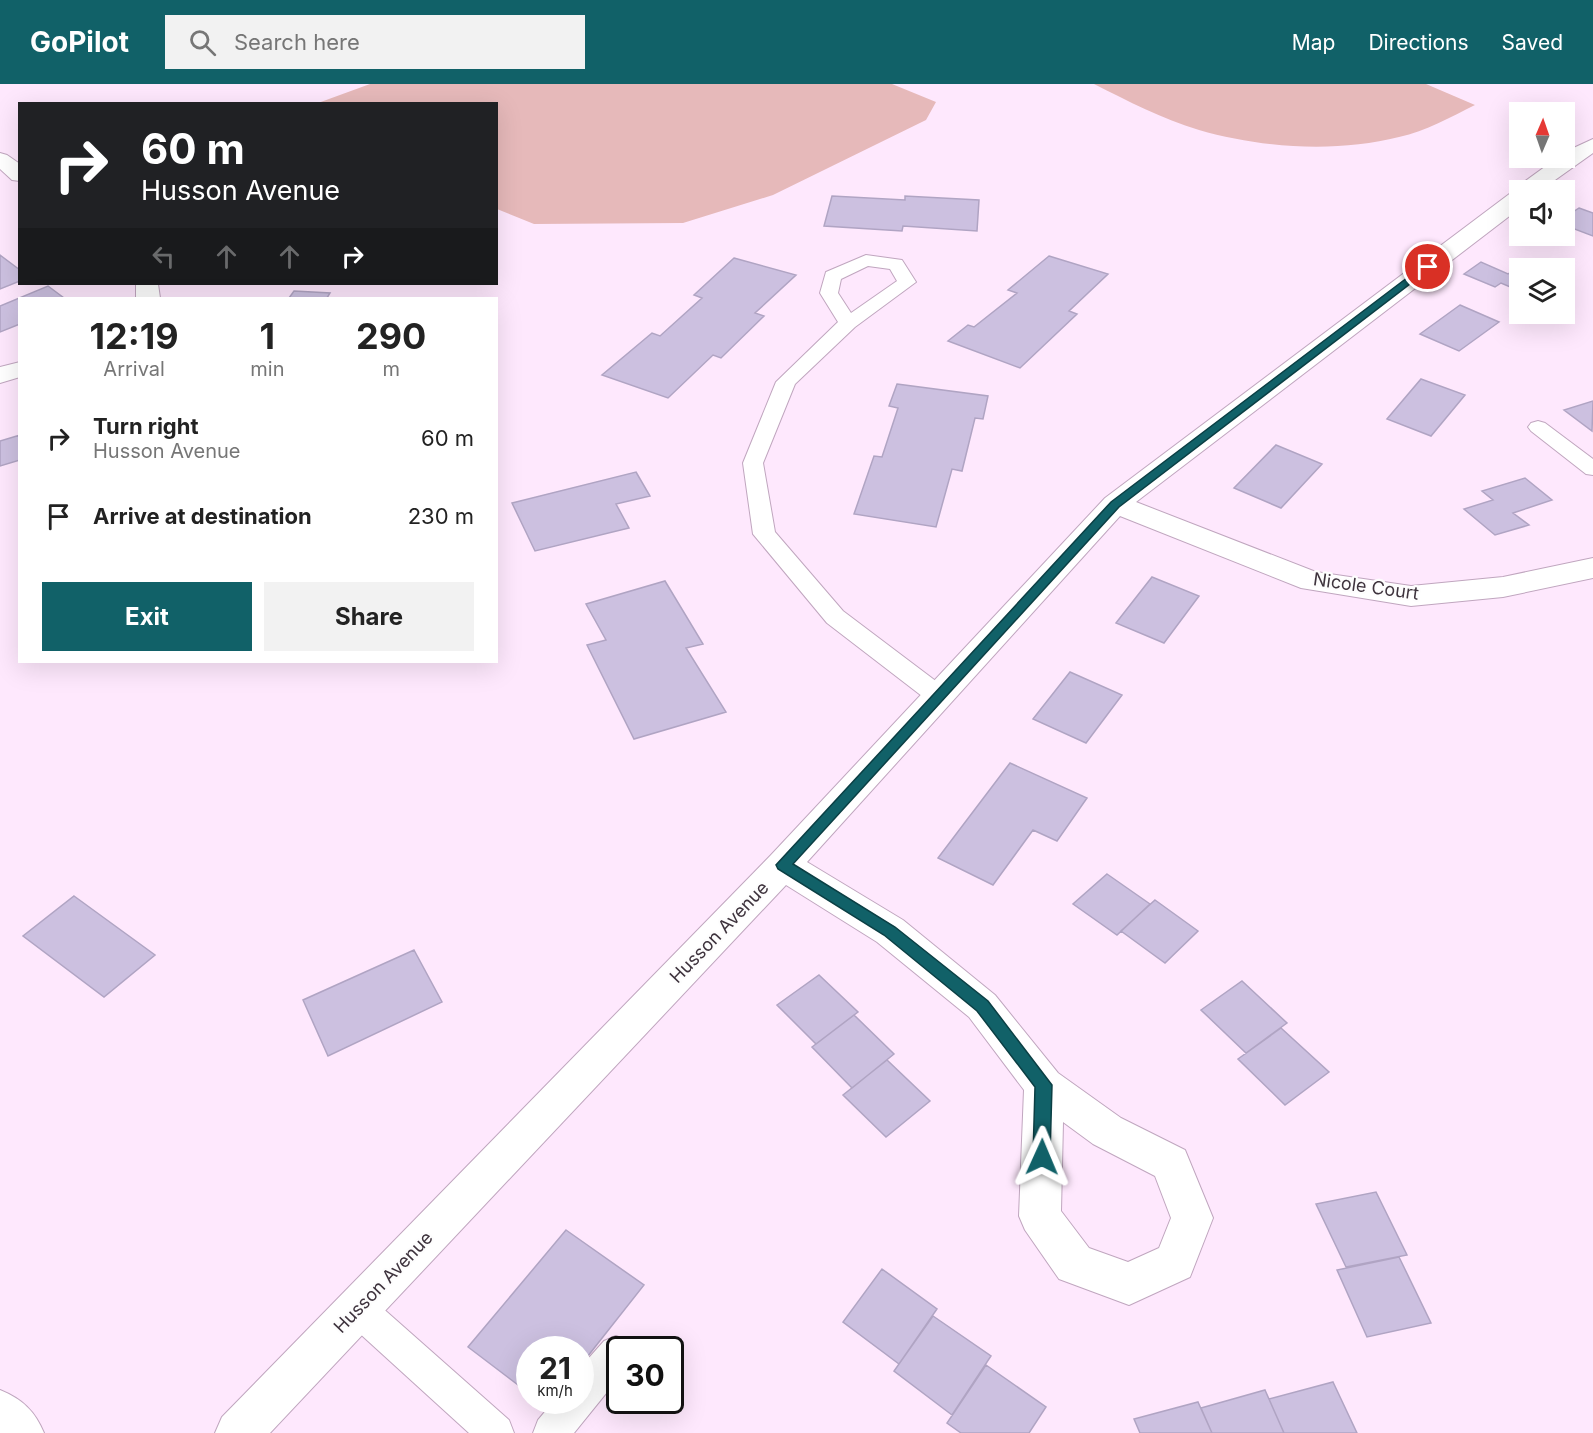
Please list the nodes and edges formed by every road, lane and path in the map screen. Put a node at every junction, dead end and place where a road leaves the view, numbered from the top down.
1 (1593, 145) edge
2 (1, 160) edge
3 (18, 173) edge
4 (1541, 180) edge
5 (1509, 205) edge
6 (848, 323) dead end
7 (18, 370) edge
8 (0, 375) edge
9 (1538, 427) dead end
10 (1593, 469) edge
11 (1115, 504) junction
12 (1593, 568) edge
13 (939, 698) junction
14 (783, 865) junction
15 (1044, 1085) junction
16 (358, 1309) junction
17 (606, 1365) edge
18 (594, 1379) edge
19 (0, 1413) edge
20 (566, 1414) edge
21 (21, 1433) edge
22 (238, 1433) edge
23 (496, 1433) edge
24 (550, 1433) edge

1 - 4 street
2 - 3 street
5 - 11 street, Husson Avenue
6 - 13 lane
7 - 8 street
9 - 10 lane
11 - 12 street, Nicole Court
11 - 13 street, Husson Avenue
13 - 14 street, Husson Avenue
14 - 15 street
14 - 16 street, Husson Avenue
15 - 15 street
16 - 22 street, Husson Avenue
16 - 23 lane
17 - 18 lane
19 - 21 street
20 - 24 lane

